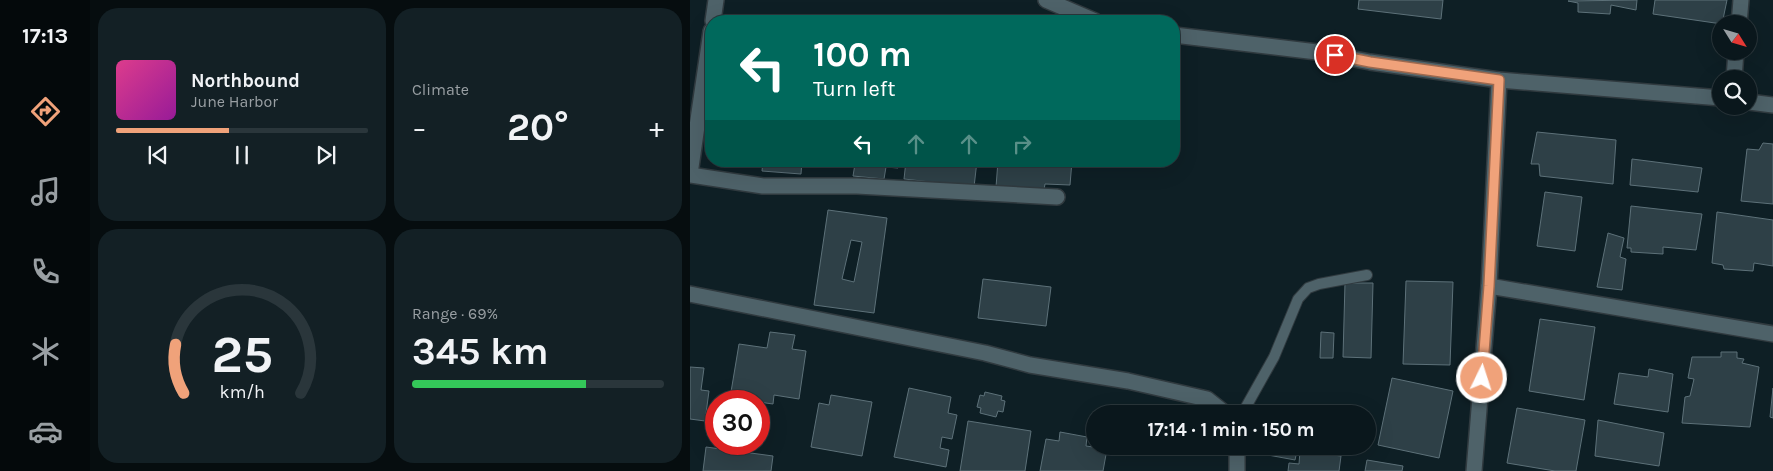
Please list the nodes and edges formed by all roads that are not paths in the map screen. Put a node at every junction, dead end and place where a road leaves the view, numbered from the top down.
1 (716, 0) edge
2 (1046, 0) edge
3 (1741, 0) edge
4 (714, 15) edge
5 (1081, 15) edge
6 (1740, 15) edge
7 (1180, 36) edge
8 (705, 72) edge
9 (1499, 80) junction
10 (1712, 97) edge
11 (1757, 103) edge
12 (1773, 105) edge
13 (690, 174) edge
14 (1057, 196) dead end
15 (1367, 275) dead end
16 (1489, 286) junction
17 (690, 294) edge
18 (1773, 334) edge
19 (1215, 405) edge
20 (1247, 405) edge
21 (1237, 455) edge
22 (1238, 471) edge
23 (1474, 471) edge

1 - 4 street
2 - 5 street
3 - 6 street
7 - 9 street
8 - 13 street
9 - 10 street
9 - 16 street
11 - 12 street
13 - 14 street
15 - 20 lane
16 - 18 street
16 - 23 street
17 - 19 street
21 - 22 street

